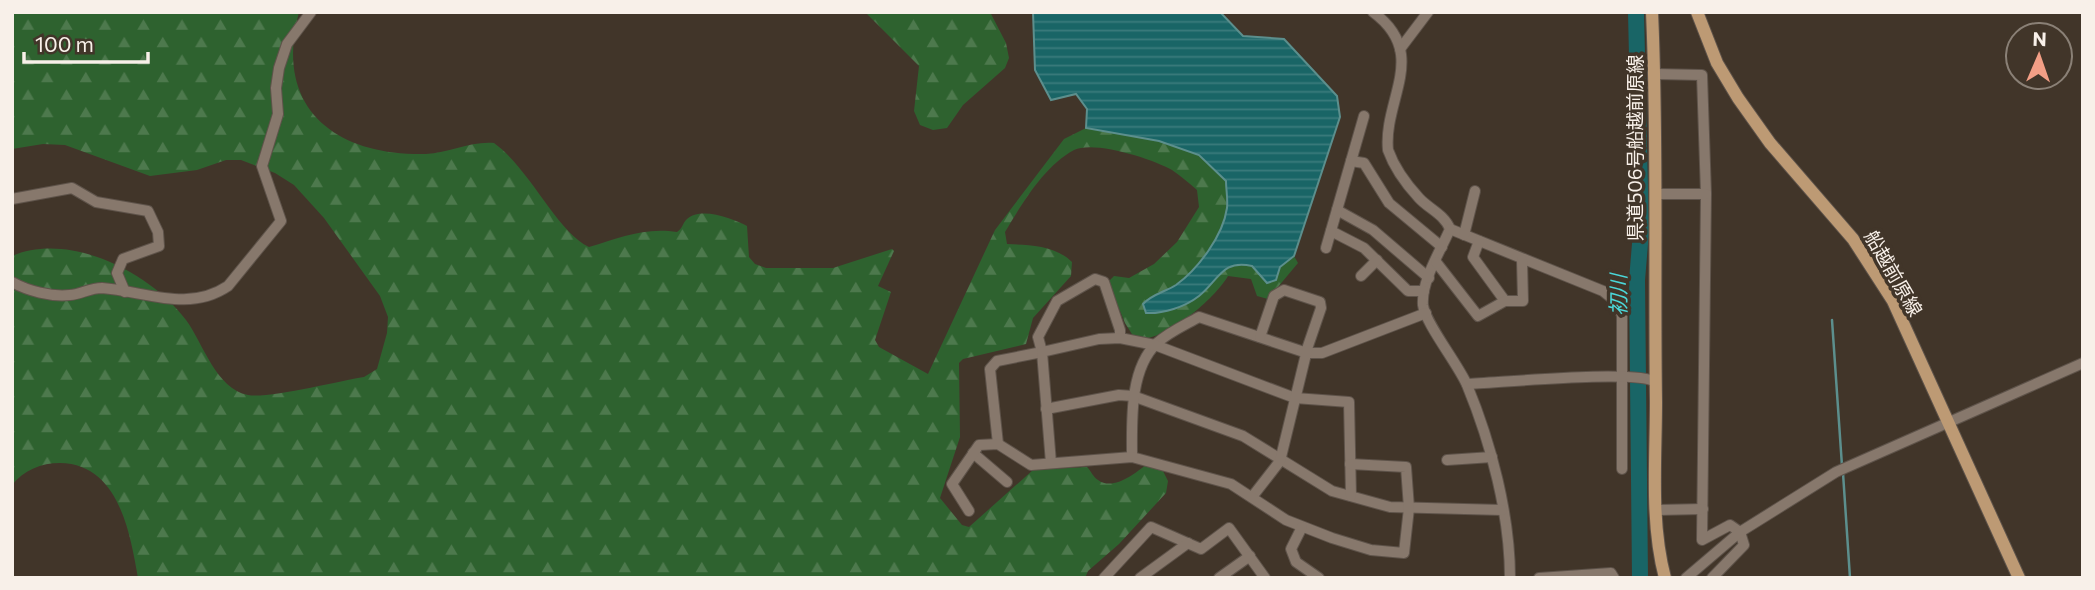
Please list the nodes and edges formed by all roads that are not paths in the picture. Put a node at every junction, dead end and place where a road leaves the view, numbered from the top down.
1 (311, 12) edge
2 (1373, 12) edge
3 (1428, 12) edge
4 (1652, 12) edge
5 (1698, 12) edge
6 (1400, 50) junction
7 (1655, 74) junction
8 (1364, 116) dead end
9 (1351, 161) junction
10 (1475, 191) dead end
11 (1657, 194) junction
12 (1706, 194) junction
13 (14, 200) edge
14 (1337, 210) junction
15 (1450, 229) junction
16 (1331, 231) junction
17 (1464, 235) junction
18 (1479, 242) junction
19 (1442, 247) junction
20 (1326, 248) dead end
21 (1377, 260) junction
22 (1522, 260) junction
23 (1436, 262) junction
24 (1361, 276) dead end
25 (1429, 278) junction
26 (12, 282) edge
27 (1424, 291) junction
28 (125, 292) junction
29 (1505, 301) junction
30 (1426, 313) junction
31 (1260, 337) junction
32 (1120, 338) junction
33 (1155, 345) junction
34 (1042, 352) junction
35 (1307, 353) junction
36 (2083, 363) edge
37 (1624, 377) junction
38 (1652, 380) junction
39 (1466, 384) junction
40 (1133, 396) junction
41 (1295, 398) junction
42 (1046, 409) junction
43 (1948, 424) junction
44 (998, 444) junction
45 (973, 453) junction
46 (1132, 457) junction
47 (1492, 457) junction
48 (1447, 460) dead end
49 (1280, 461) junction
50 (1051, 463) junction
51 (1350, 464) junction
52 (1622, 469) dead end
53 (1007, 482) dead end
54 (1351, 496) junction
55 (1252, 497) junction
56 (1409, 508) junction
57 (1703, 509) junction
58 (1502, 510) junction
59 (1657, 510) junction
60 (969, 512) dead end
61 (1302, 527) junction
62 (1740, 533) junction
63 (1188, 543) junction
64 (1250, 556) junction
65 (1115, 573) edge
66 (1104, 578) edge
67 (1140, 578) edge
68 (1219, 578) edge
69 (1265, 578) edge
70 (1319, 578) edge
71 (1510, 578) edge
72 (1539, 578) edge
73 (1614, 578) edge
74 (1665, 578) edge
75 (1686, 578) edge
76 (1712, 578) edge
77 (2019, 578) edge

1 - 28 street
2 - 6 street
3 - 6 street
4 - 7 main road, 県道506号船越前原線
5 - 43 main road, 船越前原線
6 - 15 street
7 - 11 main road, 県道506号船越前原線
7 - 12 street
8 - 9 street
9 - 14 street
9 - 19 street
10 - 17 street
11 - 12 street
11 - 38 main road, 県道506号船越前原線
12 - 57 street
13 - 28 street
14 - 16 street
14 - 25 street
15 - 17 street
15 - 19 street
16 - 20 street
16 - 21 street
17 - 18 street
18 - 22 street
18 - 29 street
19 - 23 street
21 - 24 street
21 - 27 street
22 - 29 street
22 - 37 street
23 - 25 street
23 - 29 street
25 - 27 street
26 - 28 street
27 - 30 street
30 - 35 street
30 - 39 street
31 - 33 street
31 - 35 street
31 - 35 street
32 - 33 street
32 - 34 street
32 - 34 street
33 - 40 street
33 - 41 street
34 - 42 street
34 - 44 street
35 - 41 street
36 - 43 street
37 - 38 street
37 - 39 street
37 - 52 street
38 - 59 main road, 県道506号船越前原線
39 - 47 street
40 - 42 street
40 - 46 street
40 - 49 street
41 - 49 street
41 - 51 street
42 - 50 street
43 - 62 street
43 - 77 main road, 船越前原線
44 - 45 street
44 - 50 street
45 - 53 street
45 - 60 street
46 - 50 street
46 - 55 street
47 - 48 street
47 - 58 street
49 - 54 street
49 - 55 street
51 - 54 street
51 - 56 street
54 - 56 street
55 - 61 street
56 - 58 street
56 - 61 street
57 - 59 street
57 - 62 street
58 - 71 street
59 - 74 main road, 県道506号船越前原線
61 - 70 street
62 - 75 street
62 - 76 street
63 - 64 street
63 - 65 street
63 - 67 street
64 - 68 street
64 - 69 street
65 - 66 street
72 - 73 street

